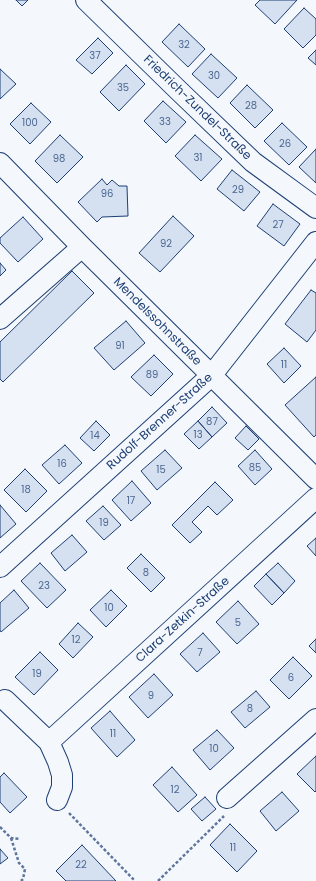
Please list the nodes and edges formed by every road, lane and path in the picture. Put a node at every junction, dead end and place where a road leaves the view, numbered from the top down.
1 (86, 0) edge
2 (0, 163) edge
3 (316, 208) edge
4 (316, 242) edge
5 (82, 247) junction
6 (0, 318) edge
7 (211, 376) junction
8 (316, 479) edge
9 (316, 498) edge
10 (0, 567) edge
11 (5, 700) dead end
12 (316, 719) edge
13 (49, 742) junction
14 (227, 798) joint
15 (57, 800) joint
16 (0, 827) edge
17 (11, 838) junction
18 (20, 839) dead end
19 (20, 881) edge
20 (135, 881) edge
21 (158, 881) edge

1 - 3 street, Friedrich-Zundel-Straße
2 - 5 street, Mendelssohnstraße
4 - 7 street, Rudolf-Brenner-Straße
5 - 6 street
5 - 7 street, Mendelssohnstraße
7 - 8 street, Mendelssohnstraße
7 - 10 street, Rudolf-Brenner-Straße
9 - 13 street, Clara-Zetkin-Straße
11 - 13 street
12 - 14 street
13 - 15 street
14 - 21 path
15 - 20 path
16 - 17 path
17 - 18 path
17 - 19 path

